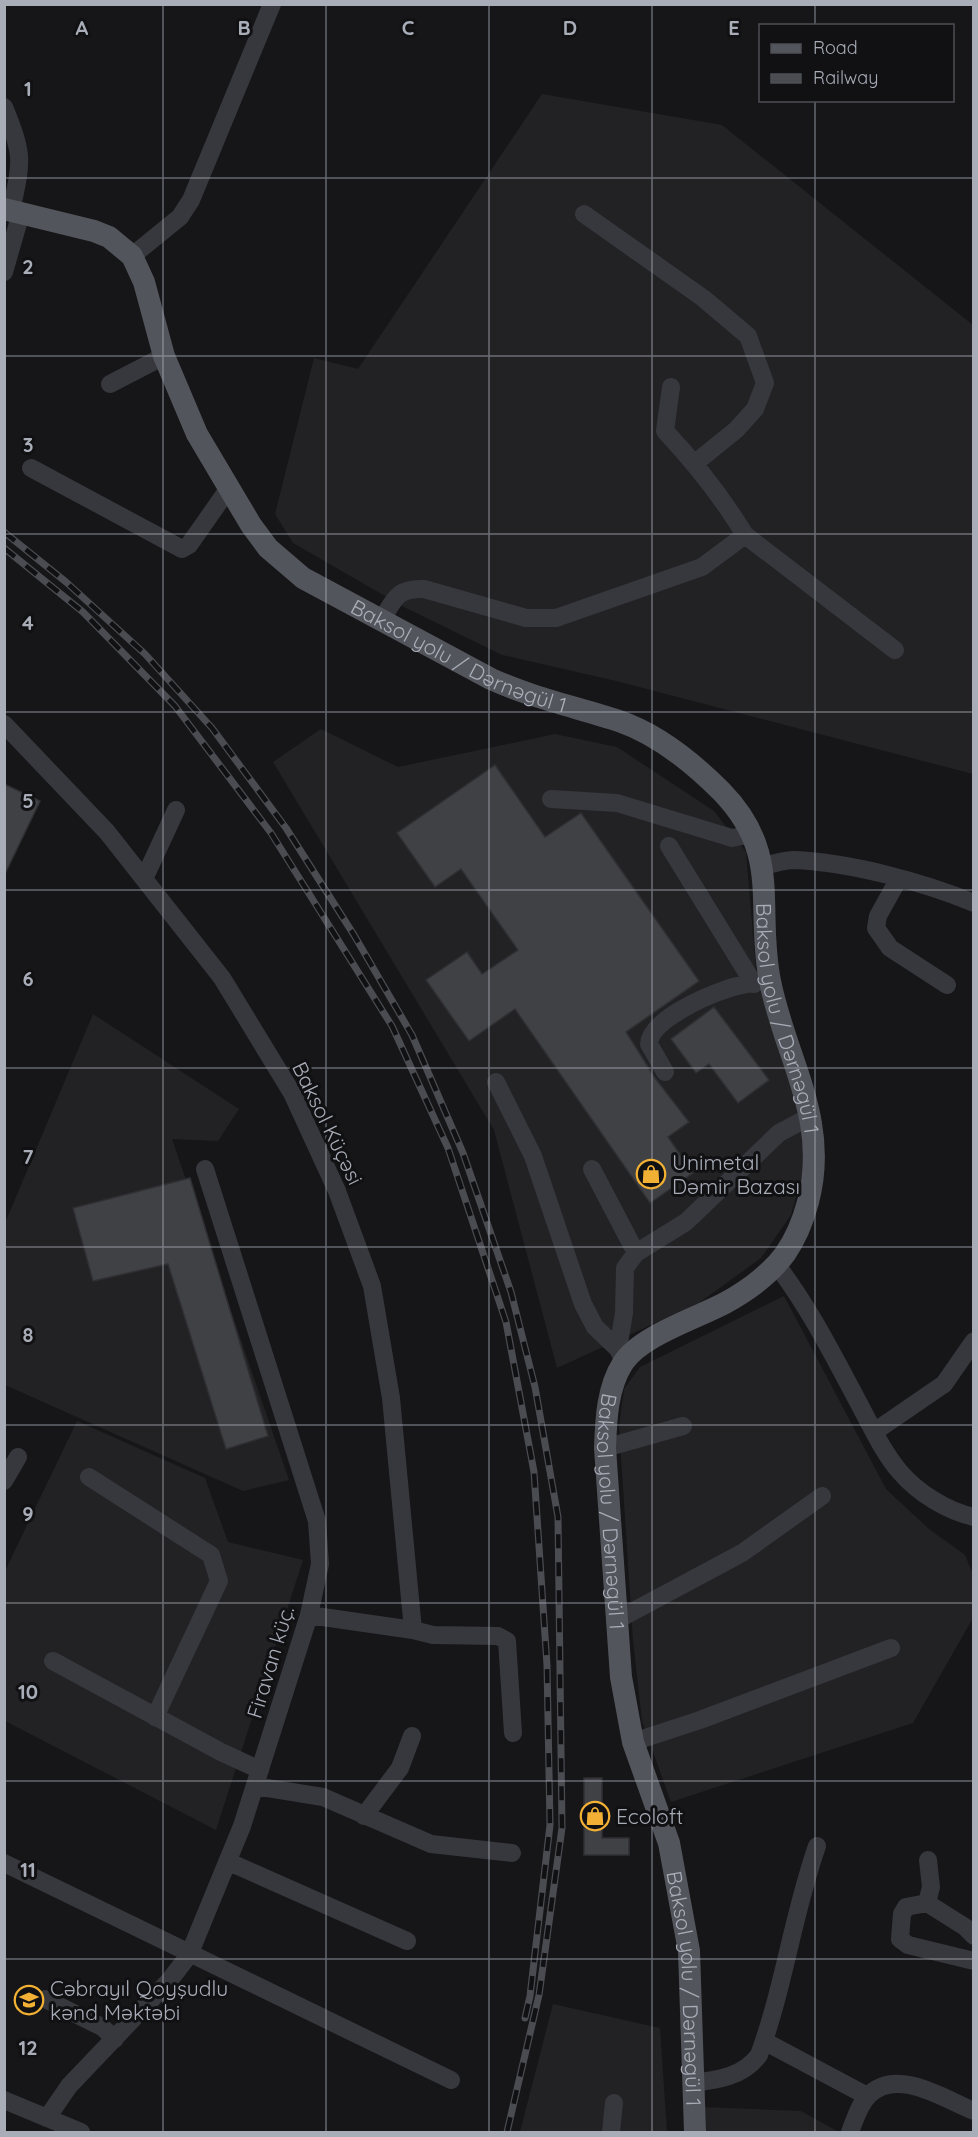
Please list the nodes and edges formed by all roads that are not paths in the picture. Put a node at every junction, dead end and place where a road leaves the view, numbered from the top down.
1 (271, 5) edge
2 (4, 107) edge
3 (12, 211) edge
4 (584, 214) dead end
5 (132, 256) junction
6 (4, 272) edge
7 (164, 356) junction
8 (110, 384) dead end
9 (671, 387) dead end
10 (695, 463) junction
11 (31, 468) dead end
12 (229, 488) junction
13 (745, 535) junction
14 (381, 621) junction
15 (895, 650) dead end
16 (4, 724) edge
17 (551, 799) dead end
18 (176, 810) dead end
19 (752, 834) junction
20 (669, 846) dead end
21 (762, 866) junction
22 (144, 879) junction
23 (898, 880) junction
24 (974, 903) edge
25 (762, 982) junction
26 (947, 985) dead end
27 (665, 1072) dead end
28 (496, 1082) dead end
29 (811, 1116) junction
30 (205, 1169) dead end
31 (592, 1169) dead end
32 (636, 1253) junction
33 (776, 1264) junction
34 (974, 1341) edge
35 (621, 1355) junction
36 (683, 1426) dead end
37 (874, 1432) junction
38 (605, 1448) junction
39 (18, 1457) dead end
40 (89, 1477) dead end
41 (4, 1481) edge
42 (822, 1496) dead end
43 (974, 1517) edge
44 (309, 1615) junction
45 (615, 1621) junction
46 (413, 1630) junction
47 (891, 1648) dead end
48 (52, 1661) dead end
49 (155, 1716) junction
50 (513, 1733) dead end
51 (412, 1736) dead end
52 (633, 1742) junction
53 (257, 1778) junction
54 (364, 1816) junction
55 (817, 1846) dead end
56 (512, 1853) dead end
57 (928, 1860) dead end
58 (229, 1862) junction
59 (4, 1863) edge
60 (927, 1903) junction
61 (974, 1936) edge
62 (406, 1941) dead end
63 (189, 1955) junction
64 (974, 1961) edge
65 (45, 1999) dead end
66 (115, 2039) junction
67 (764, 2041) junction
68 (451, 2080) dead end
69 (692, 2083) junction
70 (867, 2096) junction
71 (4, 2100) edge
72 (614, 2103) dead end
73 (974, 2111) edge
74 (47, 2118) junction
75 (81, 2133) edge
76 (611, 2133) edge
77 (695, 2133) edge
78 (850, 2133) edge

1 - 5 street
2 - 3 street
3 - 5 main road, Baksol yolu / Dərnəgül 1
3 - 6 street
4 - 10 street
5 - 7 main road, Baksol yolu / Dərnəgül 1
7 - 8 street
7 - 12 main road, Baksol yolu / Dərnəgül 1
9 - 10 street
10 - 13 street
11 - 12 street
12 - 14 main road, Baksol yolu / Dərnəgül 1
13 - 14 street
13 - 15 street
14 - 19 main road, Baksol yolu / Dərnəgül 1
16 - 22 street, Baksol Küçəsi
17 - 19 street
18 - 22 street
19 - 21 main road, Baksol yolu / Dərnəgül 1
20 - 25 street
21 - 23 street
21 - 25 main road, Baksol yolu / Dərnəgül 1
22 - 46 street, Baksol Küçəsi
23 - 24 street
23 - 26 street
25 - 27 street
25 - 29 main road, Baksol yolu / Dərnəgül 1
28 - 35 street
29 - 32 street
29 - 33 main road, Baksol yolu / Dərnəgül 1
30 - 44 street, Firavan küç.
31 - 32 street
32 - 35 street
33 - 35 main road, Baksol yolu / Dərnəgül 1
33 - 37 street
34 - 37 street
35 - 38 main road, Baksol yolu / Dərnəgül 1
36 - 38 street
37 - 43 street
38 - 45 main road, Baksol yolu / Dərnəgül 1
39 - 41 street
40 - 49 street
42 - 45 street
44 - 46 street
44 - 53 street, Firavan küç.
45 - 52 main road, Baksol yolu / Dərnəgül 1
46 - 50 street
47 - 52 street
48 - 49 street
49 - 53 street
51 - 54 street
52 - 69 main road, Baksol yolu / Dərnəgül 1
53 - 54 street
53 - 58 street, Firavan küç.
54 - 56 street
55 - 67 street
57 - 60 street
58 - 62 street
58 - 63 street, Firavan küç.
59 - 63 street
60 - 61 street
60 - 64 street
63 - 66 street, Firavan küç.
63 - 68 street
65 - 66 street
66 - 74 street, Firavan küç.
67 - 69 street
67 - 70 street
69 - 77 main road, Baksol yolu / Dərnəgül 1
70 - 73 street
70 - 78 street
71 - 74 street
72 - 76 street
74 - 75 street

